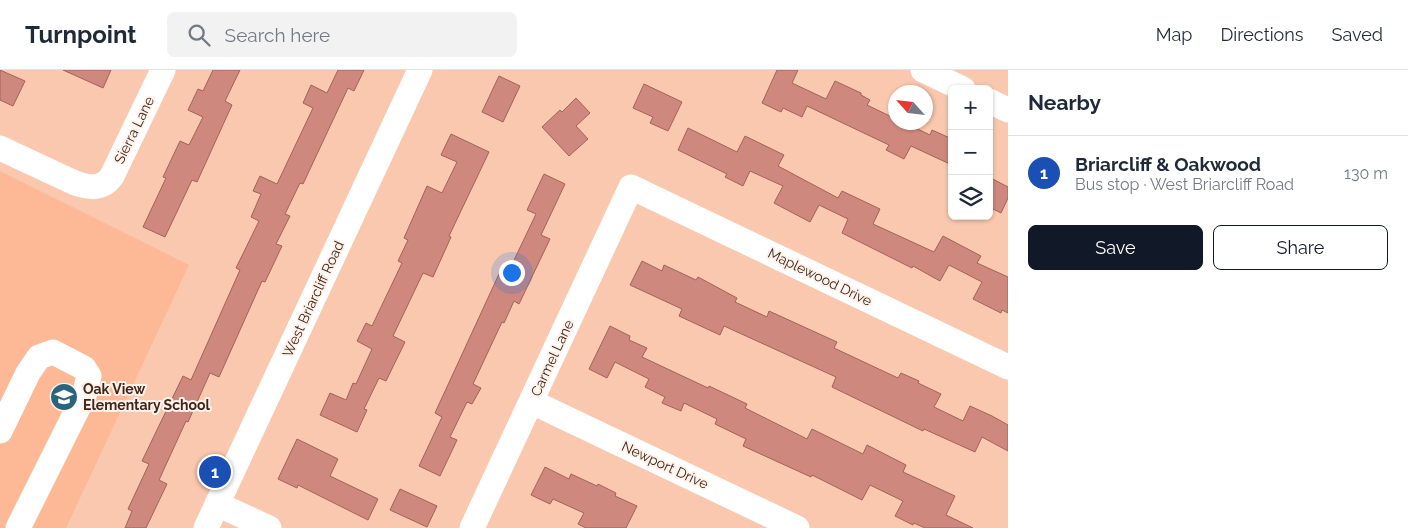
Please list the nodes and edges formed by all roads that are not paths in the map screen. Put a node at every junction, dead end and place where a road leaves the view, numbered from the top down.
1 (162, 70) edge
2 (420, 70) edge
3 (923, 70) edge
4 (955, 85) edge
5 (993, 104) edge
6 (1008, 110) edge
7 (0, 148) edge
8 (631, 187) joint
9 (1008, 367) edge
10 (532, 402) junction
11 (0, 431) edge
12 (217, 504) junction
13 (18, 528) edge
14 (206, 528) edge
15 (269, 528) edge
16 (472, 528) edge
17 (797, 528) edge

1 - 7 street, Sierra Lane
2 - 12 street, West Briarcliff Road
3 - 4 street
5 - 6 street
8 - 9 street, Maplewood Drive
8 - 10 street, Carmel Lane
10 - 16 street, Carmel Lane
10 - 17 street, Newport Drive
11 - 13 street
12 - 14 street, West Briarcliff Road
12 - 15 street

